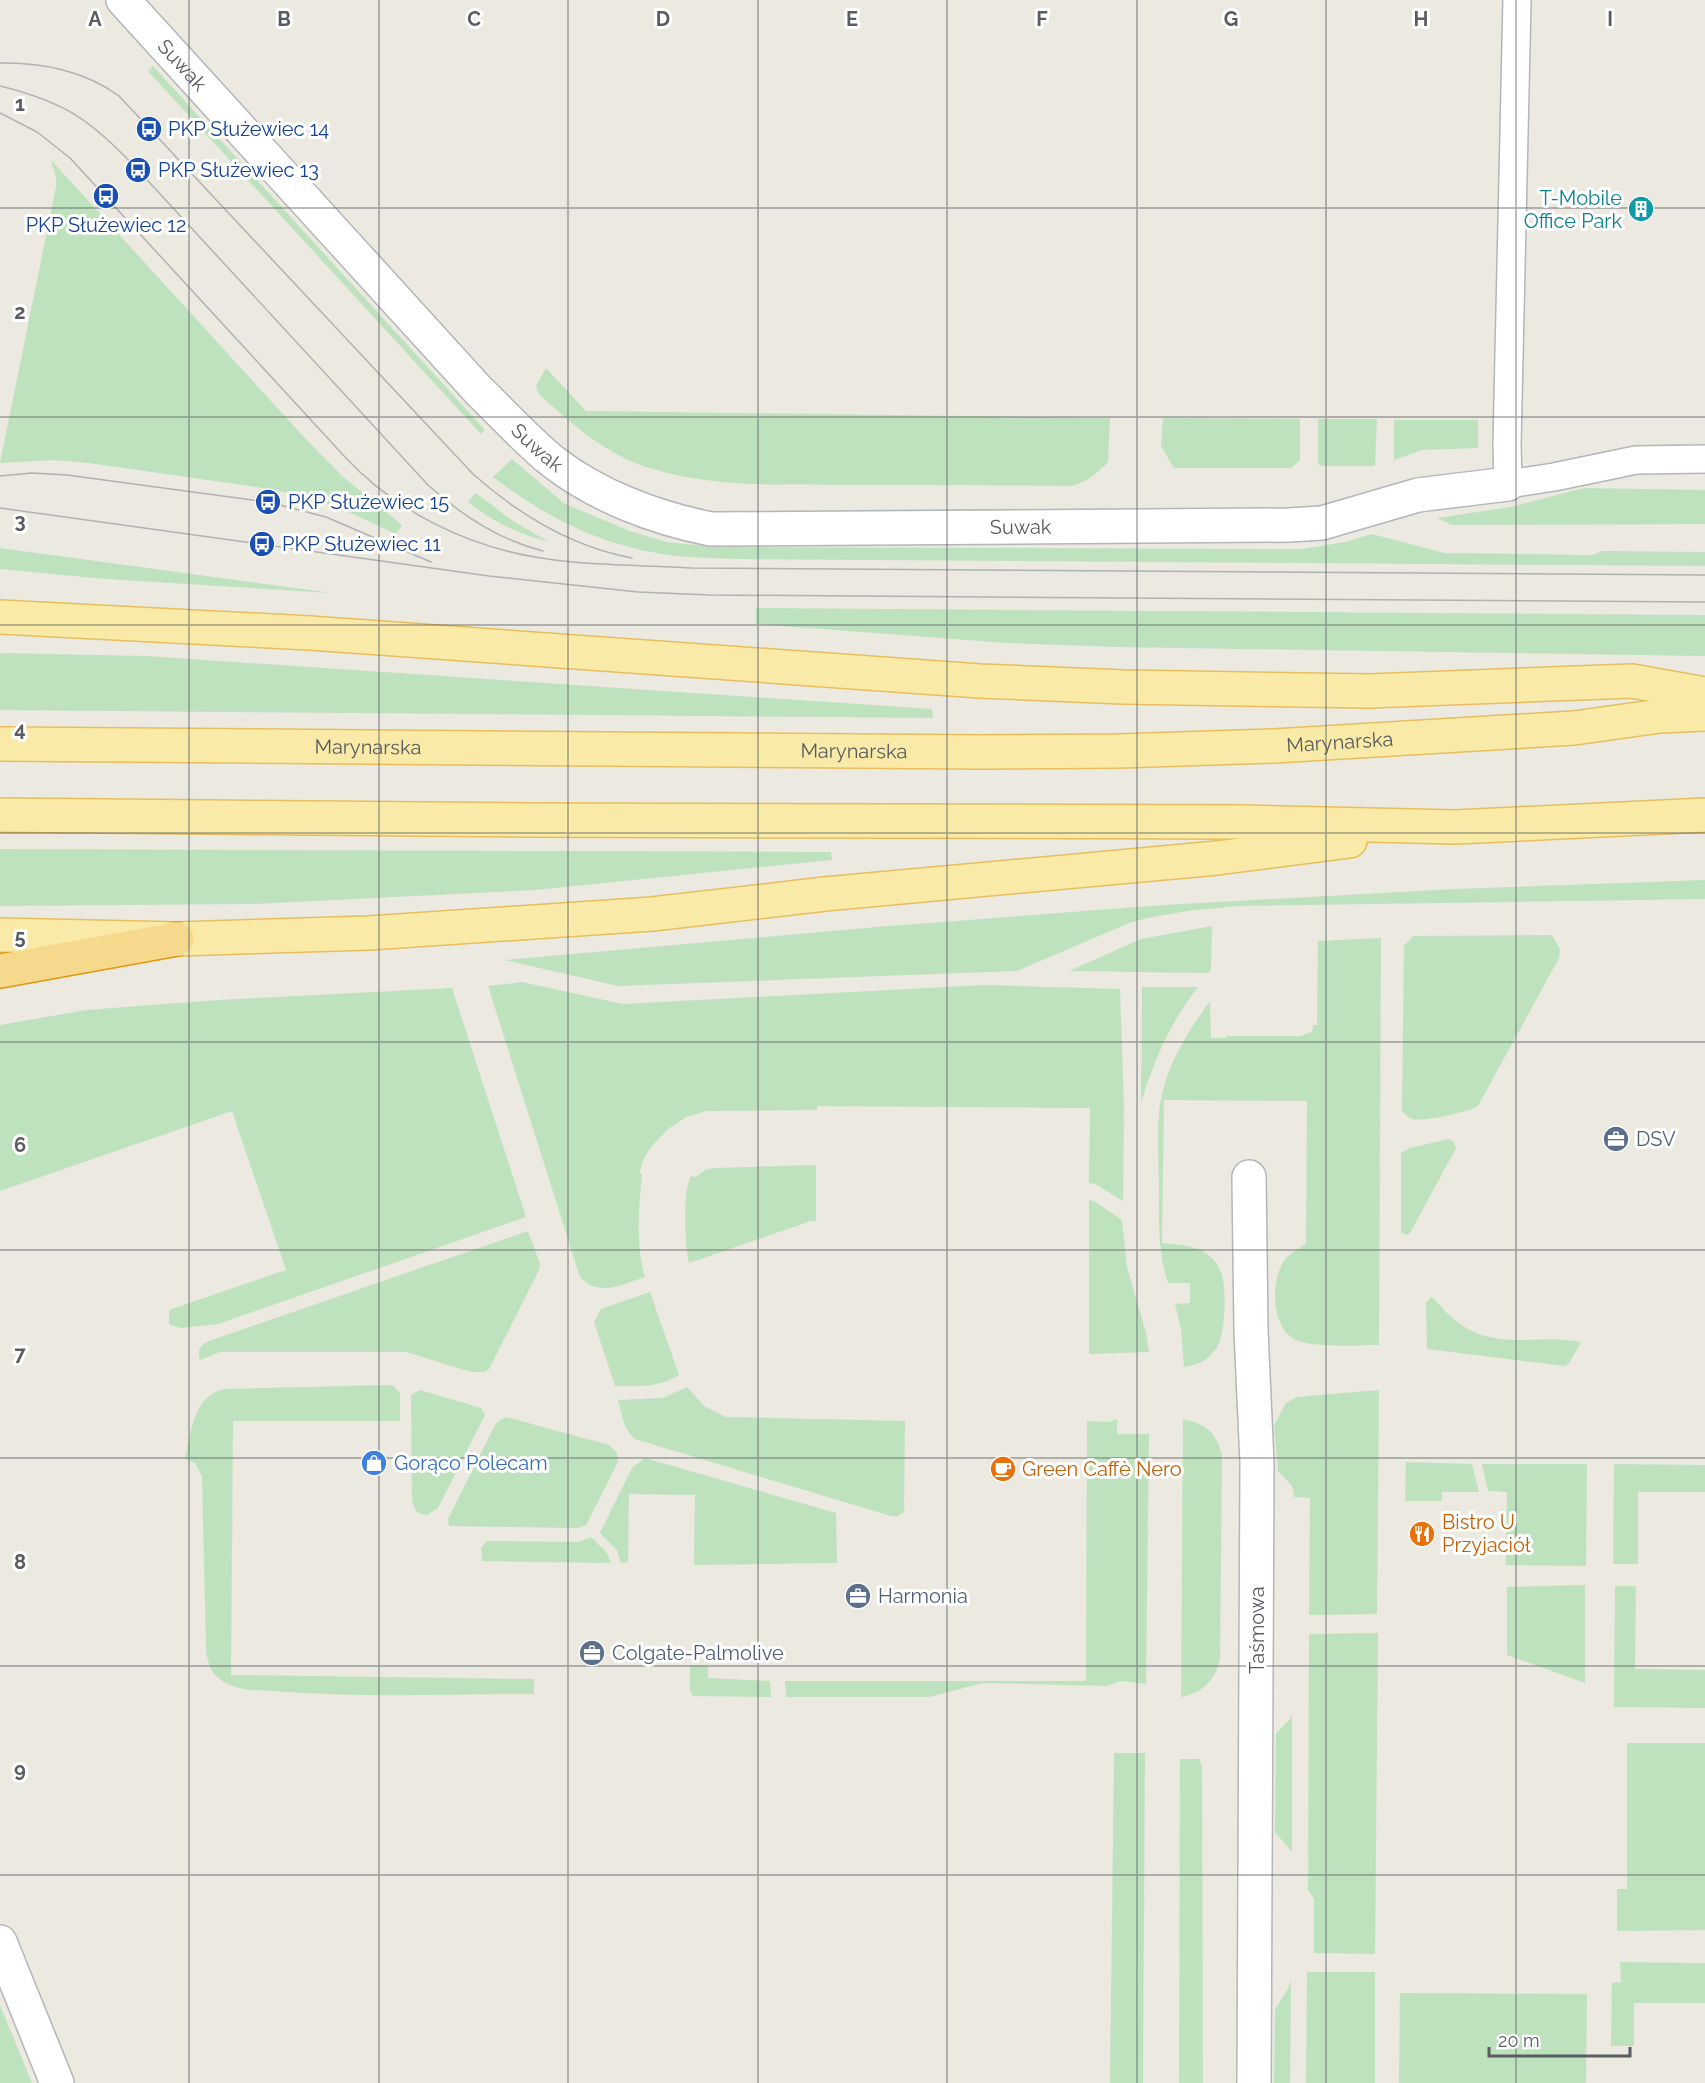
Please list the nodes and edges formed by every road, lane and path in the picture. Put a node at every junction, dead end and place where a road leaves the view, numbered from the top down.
1 (123, 0) edge
2 (1517, 0) edge
3 (1705, 459) edge
4 (1508, 484) junction
5 (4, 616) edge
6 (1705, 694) edge
7 (1705, 714) edge
8 (0, 744) edge
9 (0, 815) edge
10 (1705, 815) edge
11 (1456, 827) junction
12 (0, 935) edge
13 (177, 939) junction
14 (0, 970) edge
15 (1249, 1177) dead end
16 (0, 1942) edge
17 (57, 2083) edge
18 (1254, 2083) edge

1 - 4 street, Suwak
2 - 4 lane
3 - 4 lane
5 - 6 main road
7 - 8 main road, Marynarska
9 - 11 main road
10 - 11 main road
11 - 13 main road
12 - 13 main road
13 - 14 highway
15 - 18 street, Taśmowa
16 - 17 street

